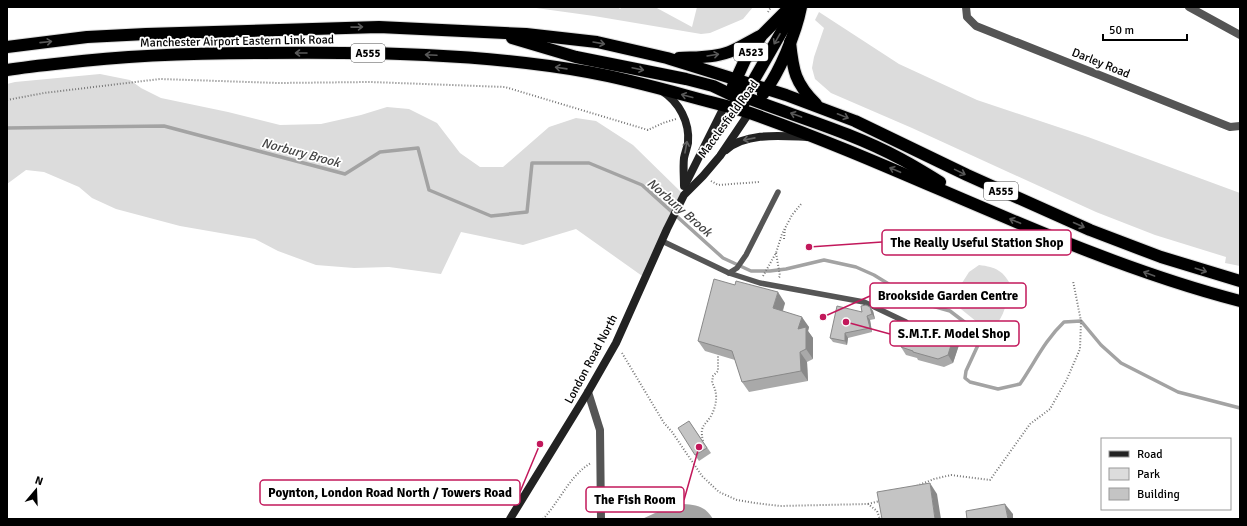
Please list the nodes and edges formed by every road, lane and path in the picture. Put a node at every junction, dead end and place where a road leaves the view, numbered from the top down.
1 (790, 7) edge
2 (800, 7) edge
3 (966, 7) edge
4 (1189, 7) edge
5 (492, 32) junction
6 (762, 35) junction
7 (1240, 35) edge
8 (790, 41) junction
9 (7, 47) edge
10 (667, 58) junction
11 (7, 70) edge
12 (736, 79) junction
13 (752, 84) junction
14 (659, 88) junction
15 (767, 88) junction
16 (738, 96) junction
17 (7, 100) edge
18 (757, 101) junction
19 (725, 105) junction
20 (818, 106) junction
21 (749, 113) junction
22 (676, 119) dead end
23 (1240, 126) edge
24 (816, 137) junction
25 (720, 156) junction
26 (703, 176) junction
27 (759, 182) dead end
28 (684, 186) junction
29 (778, 192) dead end
30 (684, 195) junction
31 (680, 204) joint
32 (801, 204) dead end
33 (981, 206) junction
34 (785, 227) junction
35 (784, 239) dead end
36 (662, 241) junction
37 (776, 254) junction
38 (729, 273) junction
39 (763, 276) dead end
40 (780, 276) dead end
41 (1073, 281) dead end
42 (1240, 281) edge
43 (923, 288) dead end
44 (1240, 300) edge
45 (956, 305) dead end
46 (906, 322) dead end
47 (616, 343) junction
48 (718, 355) edge
49 (588, 392) junction
50 (703, 441) edge
51 (600, 458) junction
52 (910, 488) edge
53 (882, 500) edge
54 (868, 504) junction
55 (510, 519) edge
56 (543, 519) edge
57 (601, 519) edge
58 (880, 519) edge

1 - 6 highway, Macclesfield Road / A523
2 - 8 highway, Macclesfield Road / A523
2 -> 13 highway
3 - 23 street, Darley Road
4 - 7 street
9 -> 5 highway, Manchester Airport Eastern Link Road / A555
5 -> 10 highway, Manchester Airport Eastern Link Road / A555
5 -> 16 highway
10 -> 6 highway
6 - 12 highway, Macclesfield Road / A523
8 - 15 highway, Macclesfield Road / A523
8 - 20 highway
10 - 12 highway, A555
14 -> 11 highway, Manchester Airport Eastern Link Road / A555
12 - 13 highway, A555
12 - 16 highway, Macclesfield Road / A523
13 - 15 highway, A555
13 - 16 highway
19 -> 14 highway, Manchester Airport Eastern Link Road / A555
28 -> 14 main road
15 - 18 highway, Macclesfield Road / A523
15 - 20 highway, A555
16 - 18 highway
16 - 19 highway, Macclesfield Road / A523
16 - 21 highway
17 - 22 path
18 - 21 highway, Macclesfield Road / A523
33 -> 18 highway
19 - 21 highway, Manchester Airport Eastern Link Road / A555
19 - 28 main road, Macclesfield Road
20 -> 42 highway, A555
21 - 24 highway, A555
21 - 25 main road, Macclesfield Road
24 -> 25 main road
33 -> 24 highway, A555
25 - 26 main road, Macclesfield Road
26 - 27 path
26 - 30 main road, Macclesfield Road
28 - 30 main road, Macclesfield Road
29 - 38 lane
30 - 31 main road, Macclesfield Road
31 - 36 main road, London Road North
32 - 34 path
44 -> 33 highway, A555
34 - 35 path
34 - 37 path
36 - 38 lane
36 - 47 main road, London Road North
37 - 39 path
37 - 40 path
38 - 46 lane
41 - 52 path
43 - 45 lane
47 - 49 main road, London Road North
47 - 54 path
48 - 50 path
49 - 51 street
49 - 55 main road, London Road North
51 - 56 path
51 - 57 street
53 - 54 path
54 - 58 path

